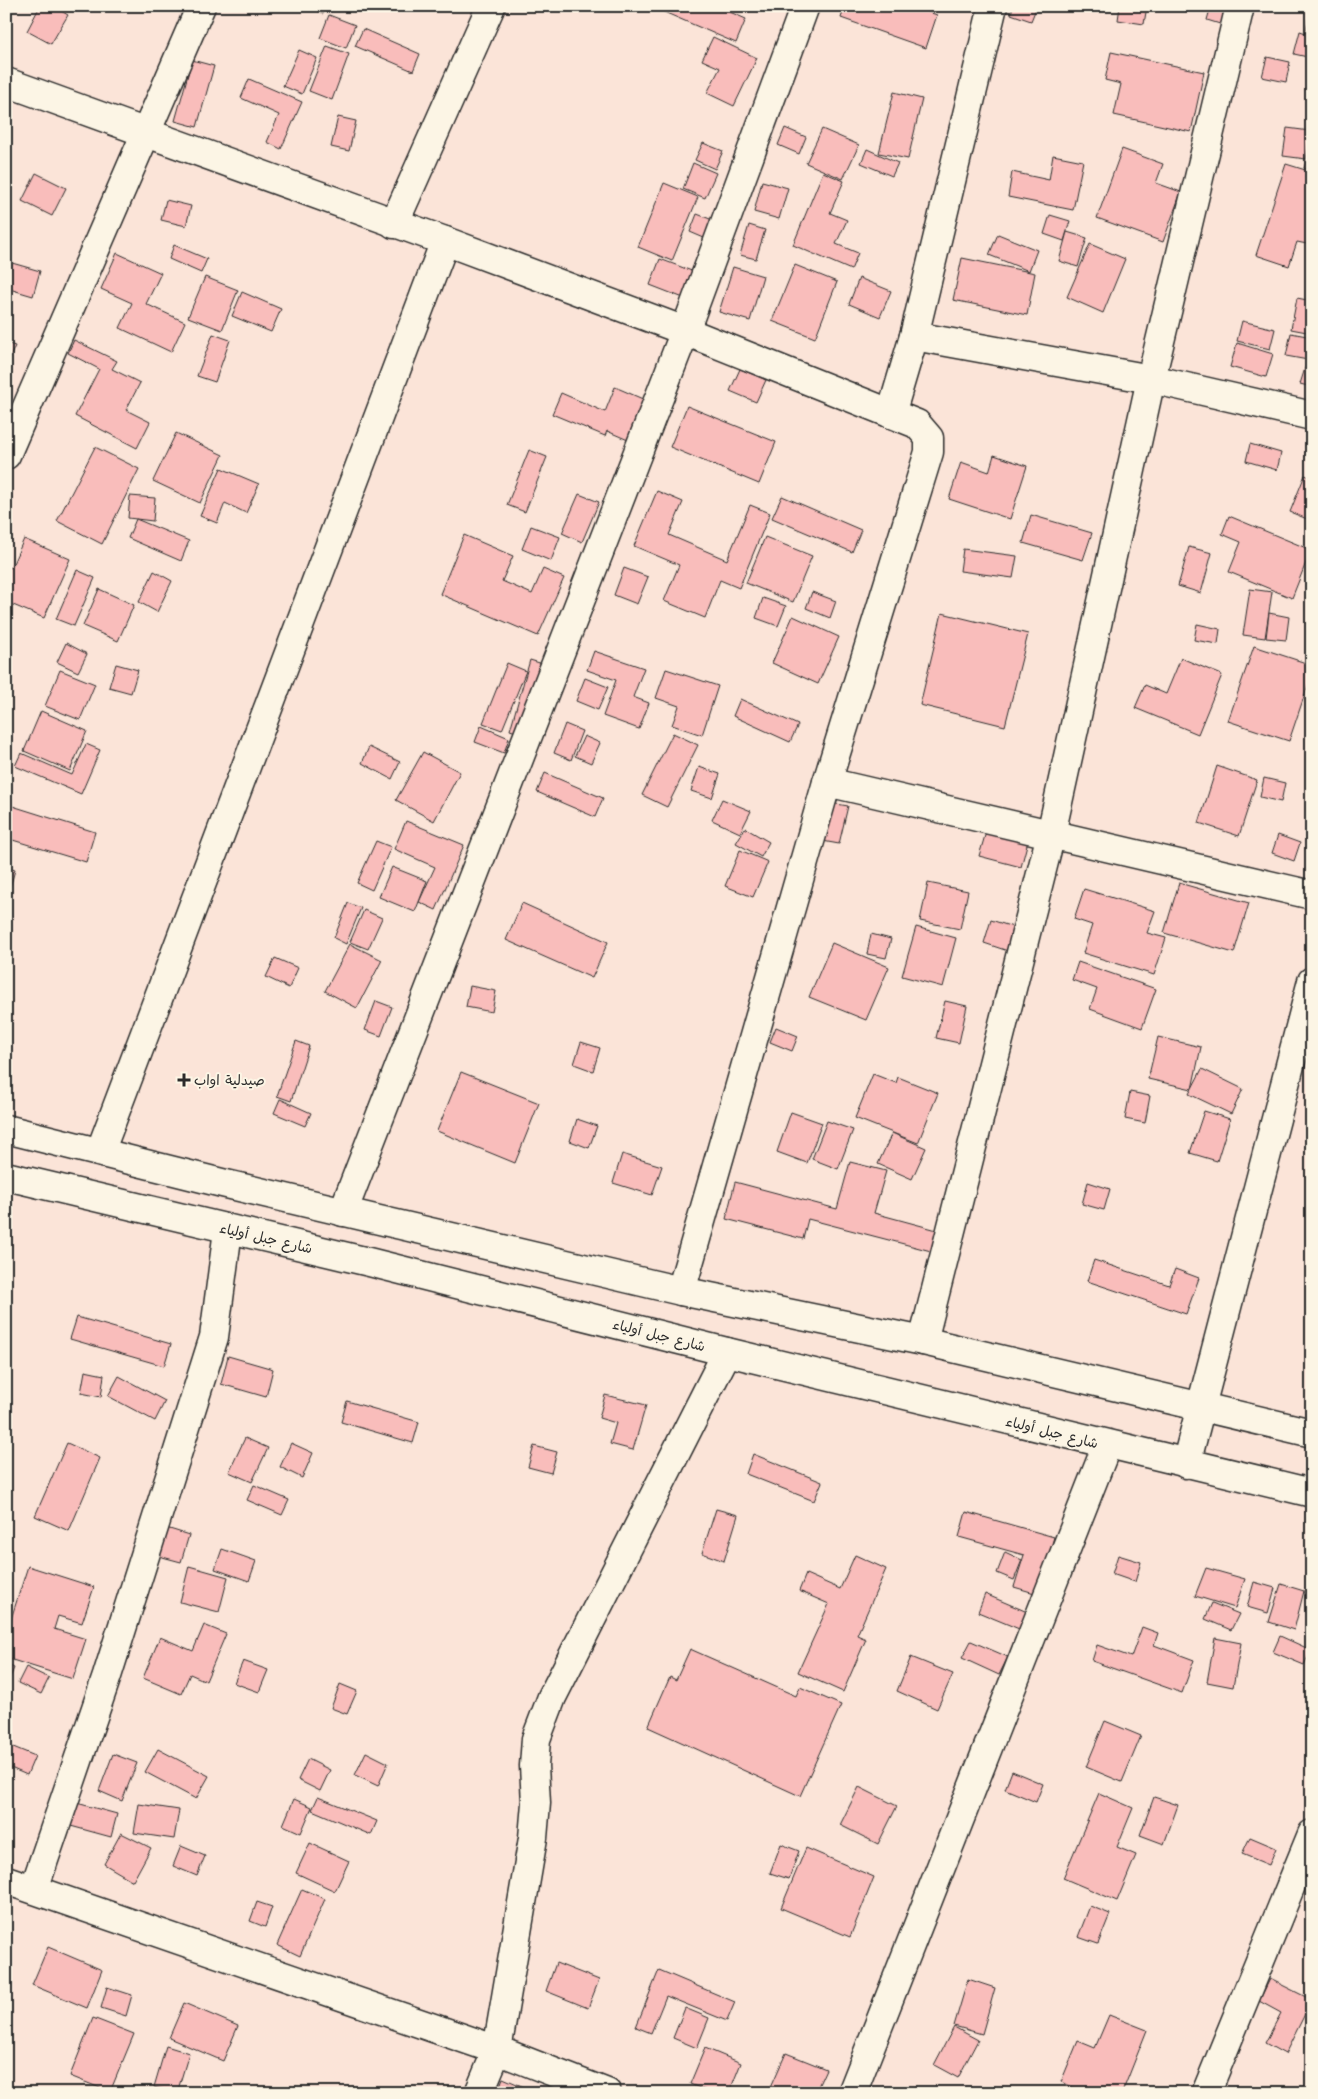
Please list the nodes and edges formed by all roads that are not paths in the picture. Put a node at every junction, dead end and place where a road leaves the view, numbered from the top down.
1 (201, 6) edge
2 (491, 6) edge
3 (805, 6) edge
4 (993, 6) edge
5 (1240, 6) edge
6 (6, 82) edge
7 (146, 133) junction
8 (394, 224) junction
9 (445, 241) junction
10 (685, 331) junction
11 (914, 336) junction
12 (1151, 379) junction
13 (891, 414) junction
14 (1312, 416) edge
15 (6, 455) edge
16 (827, 782) junction
17 (1052, 834) junction
18 (1312, 895) edge
19 (1312, 981) edge
20 (6, 1129) edge
21 (100, 1152) junction
22 (6, 1176) edge
23 (343, 1212) junction
24 (228, 1230) junction
25 (681, 1292) junction
26 (923, 1341) junction
27 (727, 1352) junction
28 (1200, 1407) junction
29 (1312, 1432) edge
30 (1107, 1445) junction
31 (1186, 1464) junction
32 (1312, 1493) edge
33 (1312, 1834) edge
34 (6, 1880) edge
35 (34, 1889) junction
36 (497, 2050) junction
37 (479, 2093) edge
38 (607, 2093) edge
39 (852, 2093) edge
40 (1206, 2093) edge

1 - 7 street
2 - 8 street
3 - 10 street
4 - 11 street
5 - 12 street
6 - 7 street
7 - 8 street
7 - 15 street
8 - 9 street
9 - 10 street
9 - 21 street
10 - 13 street
10 - 23 street
11 - 12 street
11 - 13 street
12 - 14 street
12 - 17 street
13 - 16 street
16 - 17 street
16 - 25 street
17 - 18 street
17 - 26 street
19 - 28 street
20 - 21 street
21 - 23 street
22 - 24 street, شارع جبل أولياء
23 - 25 street
24 - 27 street, شارع جبل أولياء
24 - 35 street
25 - 26 street
26 - 28 street
27 - 30 street, شارع جبل أولياء
27 - 36 street
28 - 29 street
28 - 31 street
30 - 31 street, شارع جبل أولياء
30 - 39 street
31 - 32 street, شارع جبل أولياء
33 - 40 street
34 - 35 street
35 - 36 street
36 - 37 street
36 - 38 street

